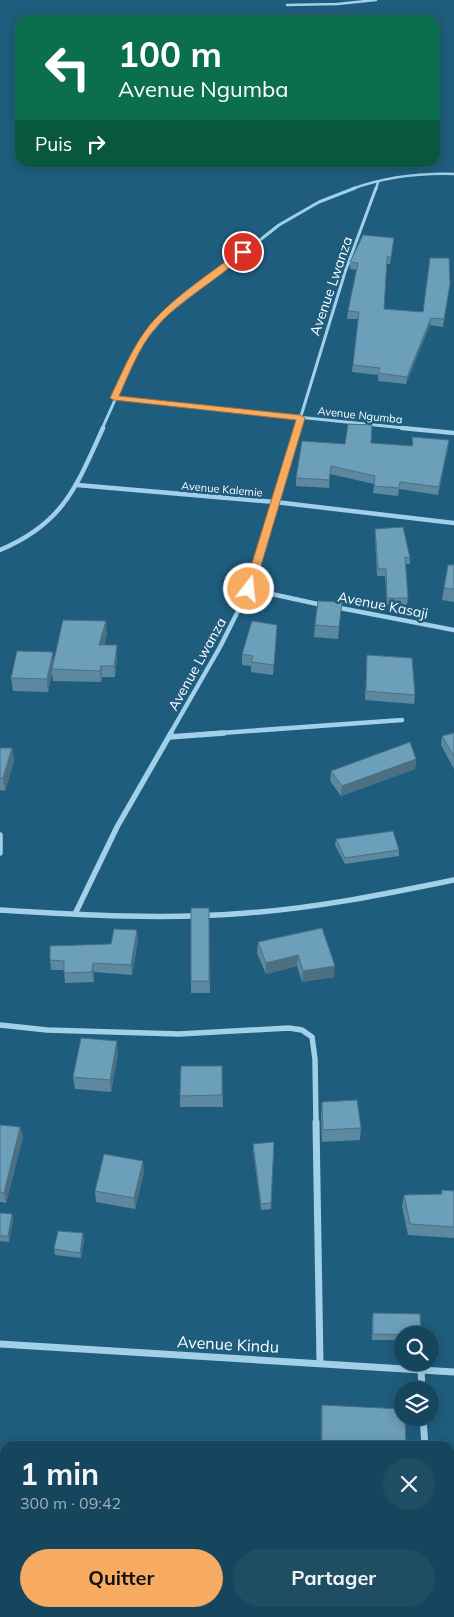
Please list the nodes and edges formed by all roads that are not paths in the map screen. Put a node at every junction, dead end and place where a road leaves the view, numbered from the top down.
1 (376, 0) edge
2 (287, 5) dead end
3 (454, 174) edge
4 (378, 182) junction
5 (114, 398) junction
6 (300, 418) junction
7 (454, 433) edge
8 (77, 486) junction
9 (275, 502) junction
10 (454, 523) edge
11 (0, 550) edge
12 (249, 589) junction
13 (454, 630) edge
14 (402, 720) dead end
15 (169, 737) junction
16 (0, 835) edge
17 (0, 853) edge
18 (454, 880) edge
19 (0, 910) edge
20 (74, 914) junction
21 (0, 1025) edge
22 (0, 1344) edge
23 (320, 1363) junction
24 (394, 1367) edge
25 (439, 1371) edge
26 (454, 1372) edge
27 (424, 1426) edge
28 (425, 1441) edge

1 - 2 street
3 - 4 street
4 - 5 street
4 - 6 street, Avenue Lwanza
5 - 6 street, Avenue Ngumba
5 - 8 street
6 - 7 street, Avenue Ngumba
6 - 9 street, Avenue Lwanza
8 - 9 street, Avenue Kalemie
8 - 11 street
9 - 10 street, Avenue Kalemie
9 - 12 street, Avenue Lwanza
12 - 13 street, Avenue Kasaji
12 - 15 street, Avenue Lwanza
14 - 15 street
15 - 20 street, Avenue Lwanza
16 - 17 street
18 - 20 street
19 - 20 street
21 - 23 street
22 - 23 street, Avenue Kindu
23 - 24 street, Avenue Kindu
25 - 26 street, Avenue Kindu
27 - 28 street

